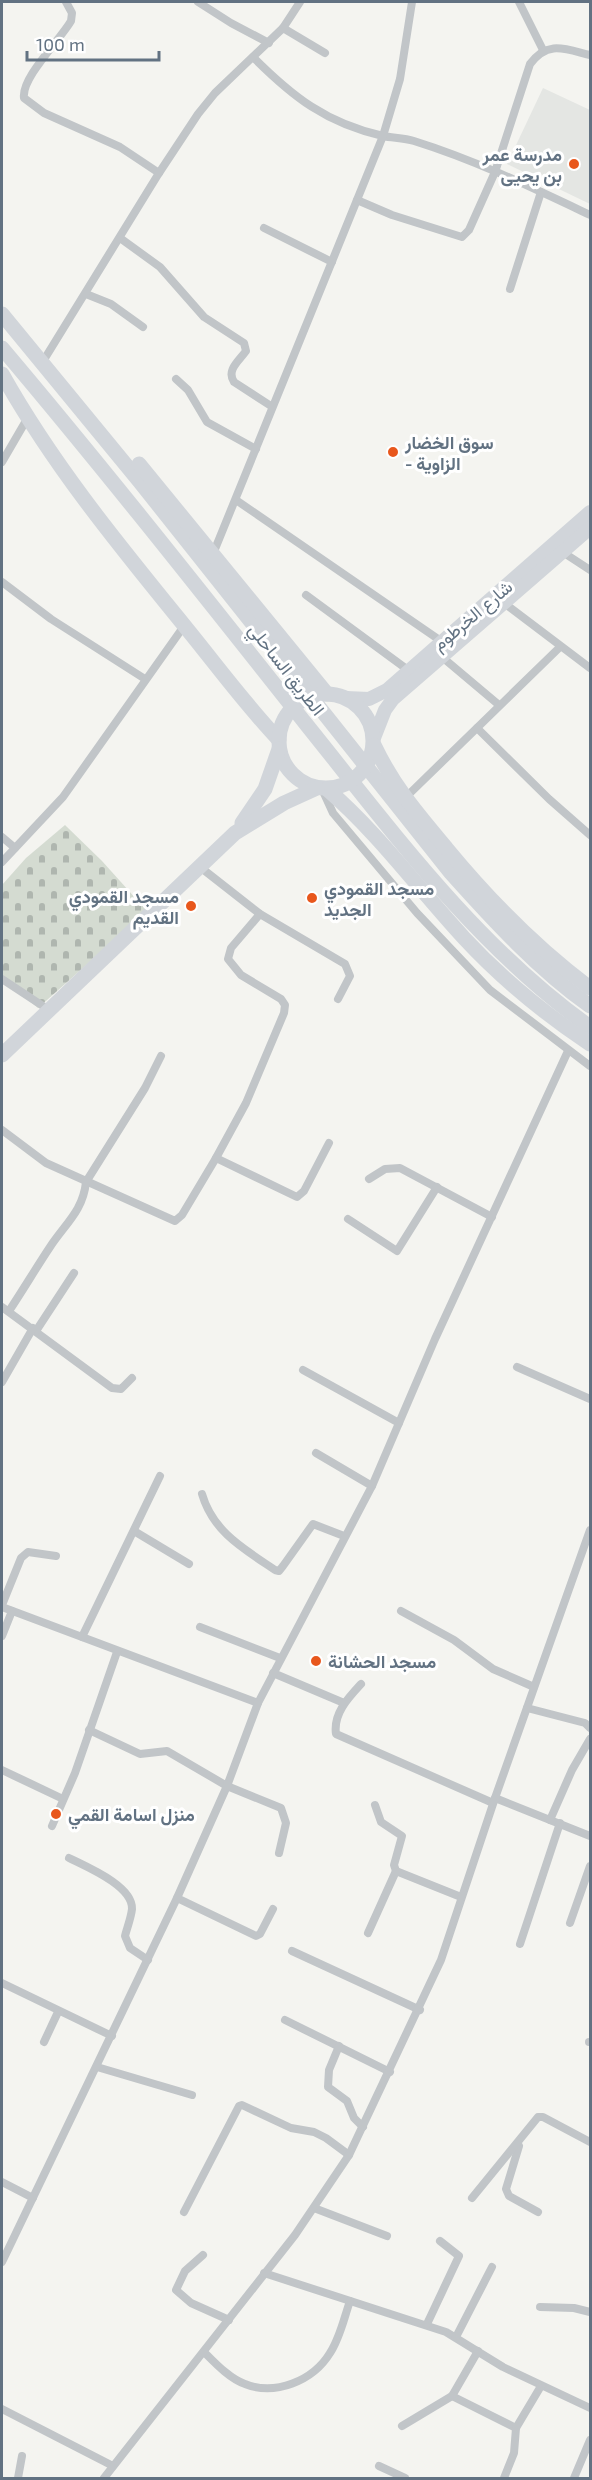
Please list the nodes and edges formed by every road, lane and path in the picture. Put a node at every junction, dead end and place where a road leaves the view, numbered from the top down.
1 (66, 2) edge
2 (198, 2) edge
3 (300, 2) edge
4 (412, 2) edge
5 (519, 2) edge
6 (283, 28) junction
7 (269, 43) junction
8 (543, 50) junction
9 (325, 53) dead end
10 (591, 55) edge
11 (253, 57) junction
12 (383, 136) junction
13 (495, 172) junction
14 (159, 173) junction
15 (541, 192) junction
16 (357, 200) junction
17 (591, 215) edge
18 (264, 228) dead end
19 (120, 238) junction
20 (332, 262) junction
21 (510, 289) dead end
22 (86, 294) junction
23 (2, 314) edge
24 (143, 327) dead end
25 (2, 348) edge
26 (42, 363) junction
27 (2, 374) edge
28 (177, 379) dead end
29 (271, 405) junction
30 (81, 410) junction
31 (27, 419) junction
32 (256, 449) junction
33 (2, 462) edge
34 (236, 500) junction
35 (591, 512) edge
36 (591, 528) edge
37 (559, 549) junction
38 (213, 554) junction
39 (591, 570) edge
40 (2, 582) edge
41 (306, 595) dead end
42 (504, 603) junction
43 (184, 626) junction
44 (441, 641) junction
45 (560, 647) junction
46 (442, 657) junction
47 (591, 668) edge
48 (408, 670) junction
49 (145, 679) junction
50 (327, 694) junction
51 (346, 698) junction
52 (499, 705) junction
53 (477, 728) junction
54 (374, 741) junction
55 (279, 744) junction
56 (322, 788) junction
57 (404, 799) junction
58 (235, 833) junction
59 (590, 834) edge
60 (2, 837) edge
61 (15, 848) junction
62 (2, 862) edge
63 (200, 867) junction
64 (260, 914) junction
65 (2, 979) edge
66 (586, 997) edge
67 (338, 999) dead end
68 (49, 1010) junction
69 (591, 1027) edge
70 (591, 1044) edge
71 (568, 1051) junction
72 (2, 1055) edge
73 (161, 1056) dead end
74 (591, 1066) edge
75 (2, 1130) edge
76 (329, 1143) dead end
77 (216, 1158) junction
78 (369, 1179) dead end
79 (86, 1182) junction
80 (437, 1187) junction
81 (492, 1217) junction
82 (348, 1219) dead end
83 (74, 1273) dead end
84 (5, 1309) edge
85 (35, 1330) junction
86 (517, 1367) dead end
87 (303, 1370) dead end
88 (132, 1378) dead end
89 (2, 1382) edge
90 (591, 1399) edge
91 (399, 1423) junction
92 (316, 1453) dead end
93 (160, 1476) dead end
94 (372, 1486) junction
95 (202, 1494) dead end
96 (591, 1530) edge
97 (134, 1531) junction
98 (344, 1536) junction
99 (56, 1556) dead end
100 (189, 1564) dead end
101 (2, 1606) edge
102 (12, 1611) junction
103 (401, 1611) dead end
104 (200, 1627) dead end
105 (2, 1636) edge
106 (82, 1637) junction
107 (117, 1652) junction
108 (280, 1658) junction
109 (273, 1673) junction
110 (361, 1684) dead end
111 (534, 1687) junction
112 (258, 1703) junction
113 (344, 1703) junction
114 (527, 1708) junction
115 (591, 1728) edge
116 (89, 1730) junction
117 (591, 1739) edge
118 (2, 1770) edge
119 (227, 1786) junction
120 (63, 1799) junction
121 (494, 1800) junction
122 (375, 1805) dead end
123 (550, 1820) junction
124 (560, 1823) junction
125 (51, 1826) dead end
126 (591, 1836) edge
127 (279, 1853) dead end
128 (69, 1858) dead end
129 (591, 1866) edge
130 (396, 1871) junction
131 (461, 1897) junction
132 (177, 1898) junction
133 (273, 1909) dead end
134 (570, 1923) dead end
135 (368, 1933) dead end
136 (520, 1944) dead end
137 (292, 1951) dead end
138 (148, 1960) junction
139 (2, 1983) edge
140 (420, 2010) junction
141 (58, 2012) junction
142 (285, 2020) dead end
143 (112, 2036) junction
144 (44, 2042) dead end
145 (339, 2046) junction
146 (97, 2067) junction
147 (390, 2072) junction
148 (192, 2095) dead end
149 (363, 2127) junction
150 (521, 2140) junction
151 (591, 2142) edge
152 (349, 2155) junction
153 (2, 2182) edge
154 (33, 2198) junction
155 (472, 2198) dead end
156 (314, 2208) junction
157 (183, 2212) dead end
158 (538, 2212) dead end
159 (387, 2236) dead end
160 (440, 2241) dead end
161 (203, 2255) dead end
162 (2, 2262) edge
163 (492, 2267) dead end
164 (264, 2273) junction
165 (350, 2301) junction
166 (540, 2307) dead end
167 (591, 2312) edge
168 (229, 2320) junction
169 (427, 2324) junction
170 (456, 2337) junction
171 (478, 2351) junction
172 (204, 2352) junction
173 (541, 2386) junction
174 (452, 2396) junction
175 (591, 2408) edge
176 (2, 2409) edge
177 (402, 2426) dead end
178 (516, 2428) junction
179 (591, 2439) edge
180 (22, 2456) dead end
181 (587, 2457) edge
182 (113, 2466) junction
183 (379, 2466) dead end
184 (18, 2478) edge
185 (104, 2478) edge
186 (405, 2478) edge
187 (504, 2478) edge
188 (574, 2478) edge

1 - 14 street
2 - 7 street
3 - 6 street
4 - 12 street
5 - 8 street
6 - 7 street
6 - 9 street
7 - 11 street
8 - 10 street
8 - 13 street
11 - 12 street
11 - 14 street
12 - 13 street
12 - 16 street
13 - 15 street
13 - 16 street
14 - 19 street
15 - 17 street
15 - 21 street
16 - 20 street
18 - 20 street
19 - 22 street
19 - 29 street
20 - 29 street
22 - 24 street
22 - 26 street
23 - 26 highway, الطريق الساحلي
25 - 69 highway, الطريق الساحلي
26 - 30 highway, الطريق الساحلي
27 - 31 highway
28 - 32 street
29 - 32 street
30 - 38 highway
30 - 66 highway, الطريق الساحلي
31 - 33 street
31 - 43 highway
32 - 34 street
34 - 38 street
34 - 44 street
35 - 37 main road, شارع الخرطوم
36 - 37 main road, شارع الخرطوم
37 - 39 street
37 - 42 main road, شارع الخرطوم
37 - 44 main road, شارع الخرطوم
38 - 50 highway
40 - 49 street
41 - 48 street
42 - 45 street
42 - 46 main road, شارع الخرطوم
43 - 49 street
43 - 55 highway
44 - 48 main road, شارع الخرطوم
45 - 47 street
45 - 52 street
46 - 52 street
46 - 54 main road, شارع الخرطوم
48 - 51 main road, شارع الخرطوم
49 - 61 street
50 - 51 highway
50 - 55 highway
51 - 54 highway
52 - 53 street
53 - 57 street
53 - 59 street
54 - 56 highway
54 - 57 highway
55 - 56 highway
55 - 58 highway
56 - 58 highway
56 - 70 highway
56 - 71 street
57 - 66 highway
58 - 63 highway
60 - 61 street
61 - 62 street
63 - 64 street
63 - 68 highway
64 - 67 street
64 - 77 street
65 - 68 street
68 - 72 highway
71 - 74 street
71 - 81 street
73 - 79 street
75 - 79 street
76 - 77 street
77 - 79 street
78 - 80 street
79 - 84 street
80 - 81 street
80 - 82 street
81 - 91 street
83 - 85 street
84 - 85 street
85 - 88 street
85 - 89 street
86 - 90 street
87 - 91 street
91 - 94 street
92 - 94 street
93 - 97 street
94 - 98 street
95 - 98 street
96 - 111 street
97 - 100 street
97 - 106 street
98 - 108 street
99 - 101 street
101 - 102 street
102 - 105 street
102 - 106 street
103 - 111 street
104 - 108 street
106 - 107 street
107 - 112 street
107 - 116 street
108 - 109 street
109 - 112 street
109 - 113 street
110 - 113 street
111 - 114 street
112 - 119 street
113 - 121 street
114 - 115 street
114 - 121 street
116 - 119 street
116 - 120 street
117 - 123 street
118 - 120 street
119 - 127 street
119 - 132 street
120 - 125 street
121 - 123 street
121 - 131 street
122 - 130 street
123 - 124 street
124 - 126 street
124 - 136 street
128 - 138 street
129 - 134 street
130 - 131 street
130 - 135 street
131 - 140 street
132 - 133 street
132 - 138 street
137 - 140 street
138 - 143 street
139 - 141 street
140 - 147 street
141 - 143 street
141 - 144 street
142 - 145 street
143 - 146 street
145 - 147 street
145 - 149 street
146 - 148 street
146 - 154 street
147 - 149 street
149 - 152 street
150 - 151 street
150 - 155 street
150 - 158 street
152 - 156 street
152 - 157 street
153 - 154 street
154 - 162 street
156 - 159 street
156 - 164 street
160 - 169 street
161 - 168 street
163 - 170 street
164 - 165 street
164 - 168 street
165 - 169 street
165 - 172 street
166 - 167 street
168 - 172 street
169 - 170 street
170 - 171 street
171 - 173 street
171 - 174 street
172 - 182 street
173 - 175 street
173 - 178 street
174 - 177 street
174 - 178 street
176 - 182 street
178 - 187 street
179 - 181 street
180 - 184 street
181 - 188 street
182 - 185 street
183 - 186 street

